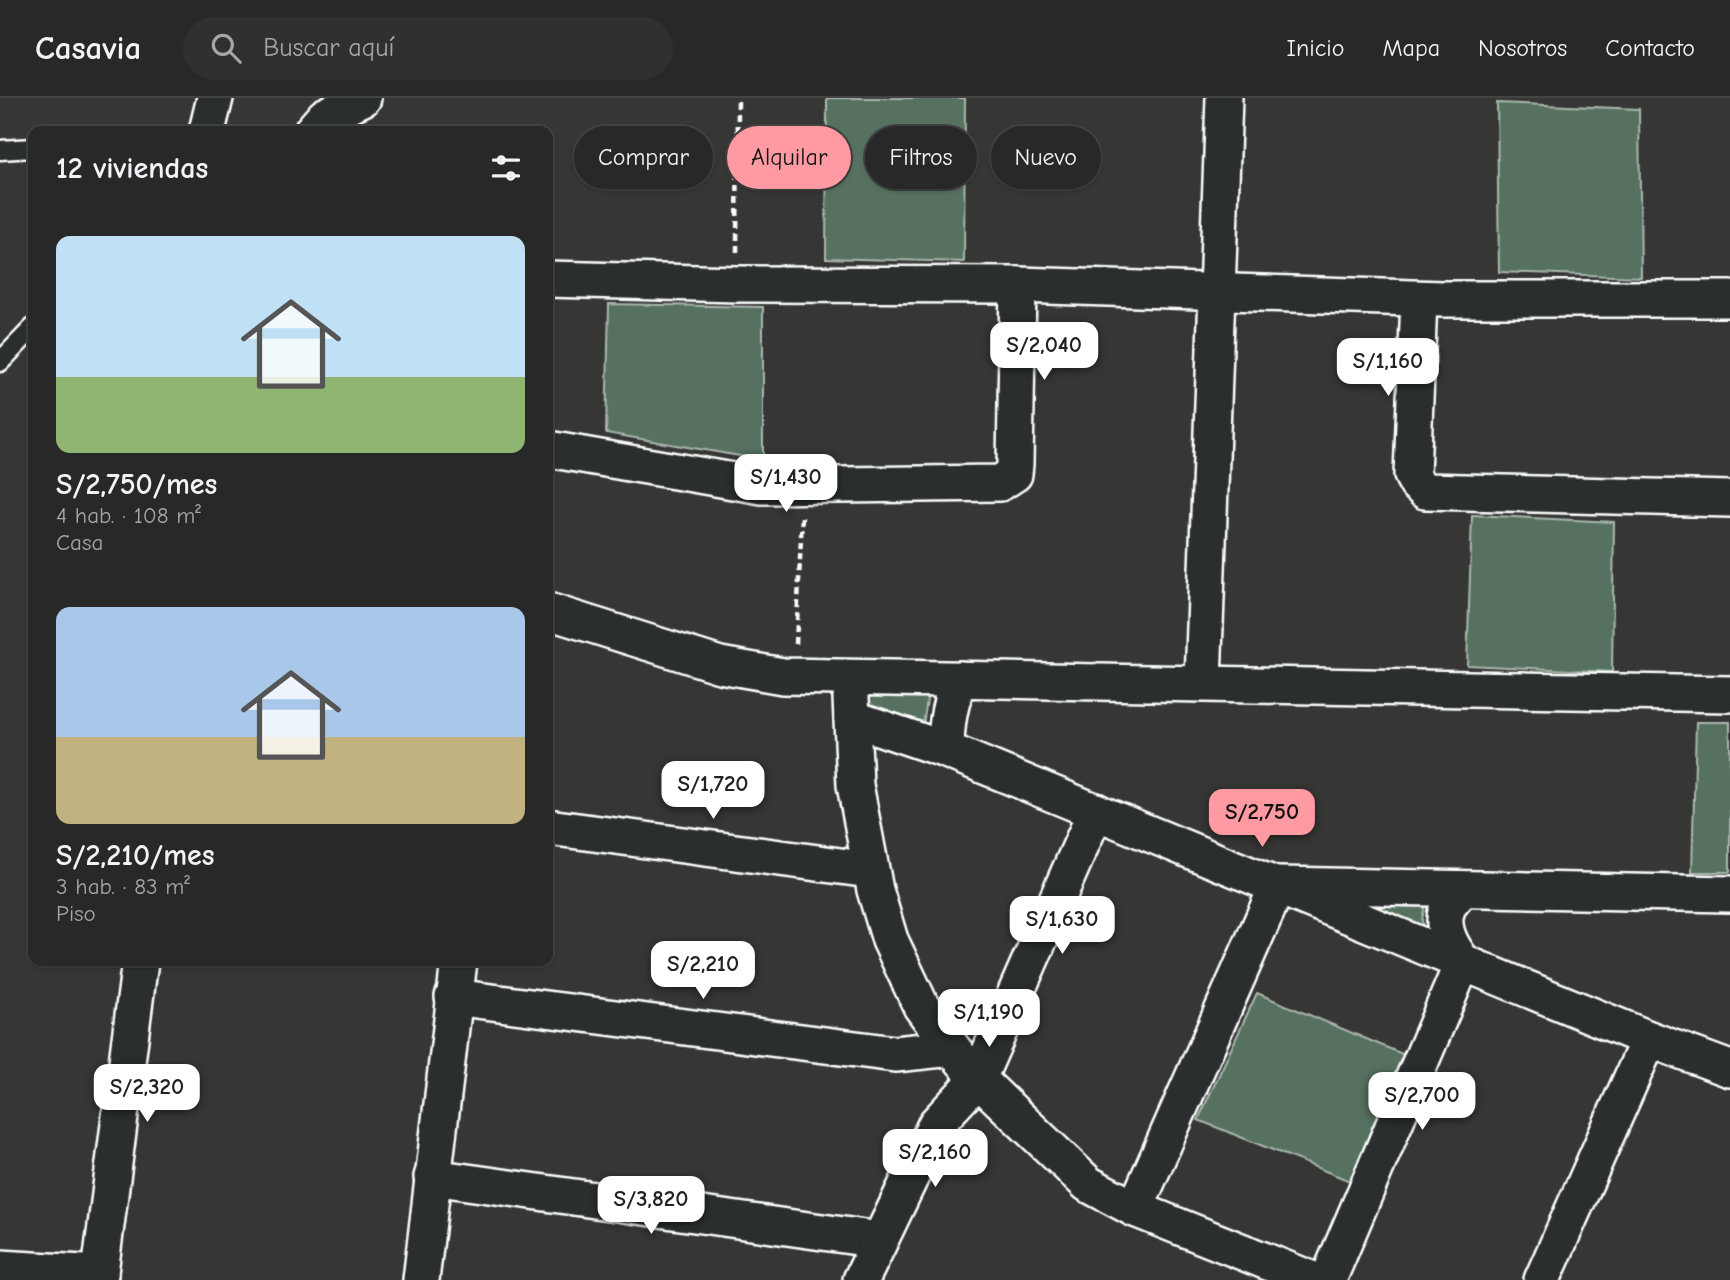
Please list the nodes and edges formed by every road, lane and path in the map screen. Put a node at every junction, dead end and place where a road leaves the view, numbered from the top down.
1 (363, 98) edge
2 (738, 98) edge
3 (1224, 98) edge
4 (316, 126) edge
5 (28, 148) edge
6 (0, 150) edge
7 (553, 279) edge
8 (737, 284) junction
9 (1018, 285) junction
10 (1216, 290) junction
11 (1419, 299) junction
12 (1730, 299) edge
13 (28, 333) edge
14 (0, 362) edge
15 (553, 450) edge
16 (803, 486) junction
17 (1730, 499) edge
18 (553, 613) edge
19 (795, 676) junction
20 (851, 677) junction
21 (960, 679) junction
22 (1203, 682) junction
23 (1730, 694) edge
24 (852, 718) junction
25 (946, 750) junction
26 (1096, 811) junction
27 (553, 828) edge
28 (870, 870) junction
29 (1278, 885) junction
30 (1461, 890) junction
31 (1730, 894) edge
32 (1463, 962) junction
33 (139, 966) edge
34 (458, 966) edge
35 (453, 997) junction
36 (1649, 1040) junction
37 (952, 1048) junction
38 (1730, 1069) edge
39 (978, 1079) junction
40 (432, 1177) junction
41 (1135, 1209) junction
42 (878, 1240) junction
43 (0, 1268) edge
44 (99, 1277) edge
45 (421, 1280) edge
46 (861, 1280) edge
47 (1313, 1280) edge
48 (1328, 1280) edge
49 (1542, 1280) edge

1 - 4 street
2 - 8 path
3 - 10 street
5 - 6 lane
7 - 8 street
8 - 9 street
9 - 10 street
9 - 16 street
10 - 11 street
10 - 22 street
11 - 12 street
11 - 17 street
13 - 14 lane
15 - 16 street
16 - 19 path
18 - 19 street
19 - 20 street
20 - 21 street
20 - 24 street
21 - 22 street
21 - 25 street
22 - 23 street
24 - 25 street
24 - 28 street
25 - 26 street
26 - 29 street
26 - 39 street
27 - 28 street
28 - 37 street
29 - 30 street
29 - 32 street
29 - 41 street
30 - 31 street
30 - 32 street
32 - 36 street
32 - 48 street
33 - 44 street
34 - 35 street
35 - 37 street
35 - 40 street
36 - 38 street
36 - 49 street
37 - 39 street
39 - 41 street
39 - 42 street
40 - 42 street
40 - 45 street
41 - 47 street
42 - 46 street
43 - 44 street

